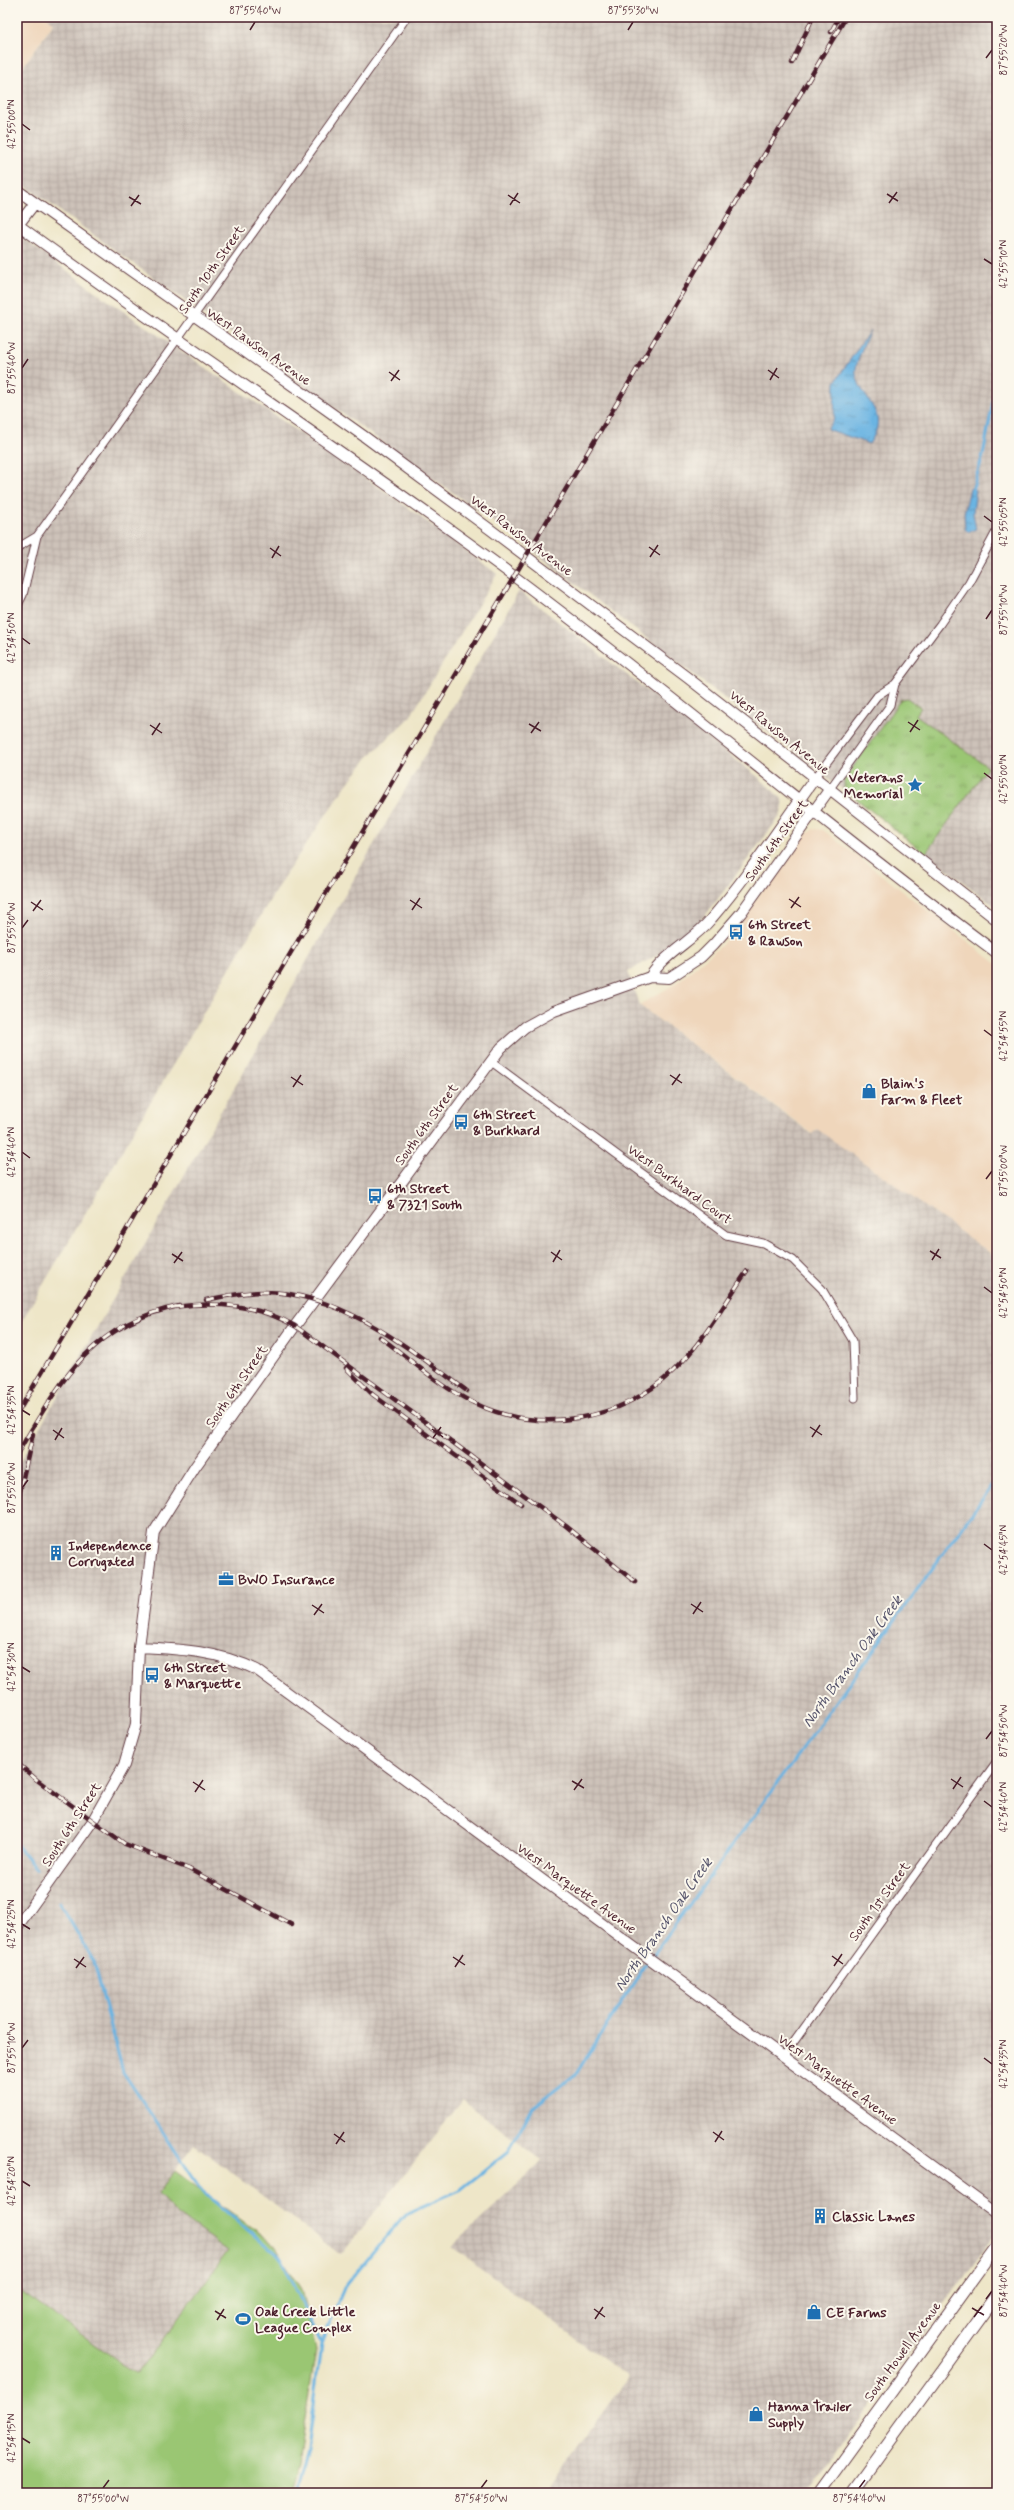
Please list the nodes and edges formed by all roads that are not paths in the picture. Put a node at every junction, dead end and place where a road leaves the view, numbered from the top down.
1 (407, 17) edge
2 (17, 190) edge
3 (35, 203) junction
4 (18, 225) edge
5 (192, 317) junction
6 (178, 339) junction
7 (997, 530) edge
8 (37, 536) junction
9 (17, 548) edge
10 (17, 607) edge
11 (895, 684) junction
12 (815, 778) junction
13 (830, 790) junction
14 (799, 800) junction
15 (814, 812) junction
16 (997, 920) edge
17 (997, 953) edge
18 (650, 977) junction
19 (490, 1061) junction
20 (855, 1398) dead end
21 (140, 1647) junction
22 (997, 1761) edge
23 (17, 1928) edge
24 (783, 2057) junction
25 (997, 2214) edge
26 (997, 2246) edge
27 (997, 2295) edge
28 (818, 2493) edge
29 (853, 2493) edge

1 - 5 street, South 10th Street
2 - 3 street, West Rawson Avenue
3 - 4 street
3 - 5 street, West Rawson Avenue
4 - 6 street
5 - 6 street, South 10th Street
5 - 12 street, West Rawson Avenue
6 - 8 street, South 10th Street
6 - 14 street
7 - 11 street, South 6th Street
8 - 9 street, South 10th Street
8 - 10 street, South 10th Street
11 - 12 street, South 6th Street
11 - 13 street, South 6th Street
12 - 13 street, West Rawson Avenue
12 - 14 street, South 6th Street
13 - 15 street, South 6th Street
13 - 16 street, West Rawson Avenue
14 - 15 street
14 - 18 street, South 6th Street
15 - 17 street
15 - 18 street, South 6th Street
18 - 19 street, South 6th Street
19 - 20 street, West Burkhard Court
19 - 21 street, South 6th Street
21 - 23 street, South 6th Street
21 - 24 street, West Marquette Avenue
22 - 24 street, South 1st Street
24 - 25 street, West Marquette Avenue
26 - 28 main road, South Howell Avenue
27 - 29 main road

